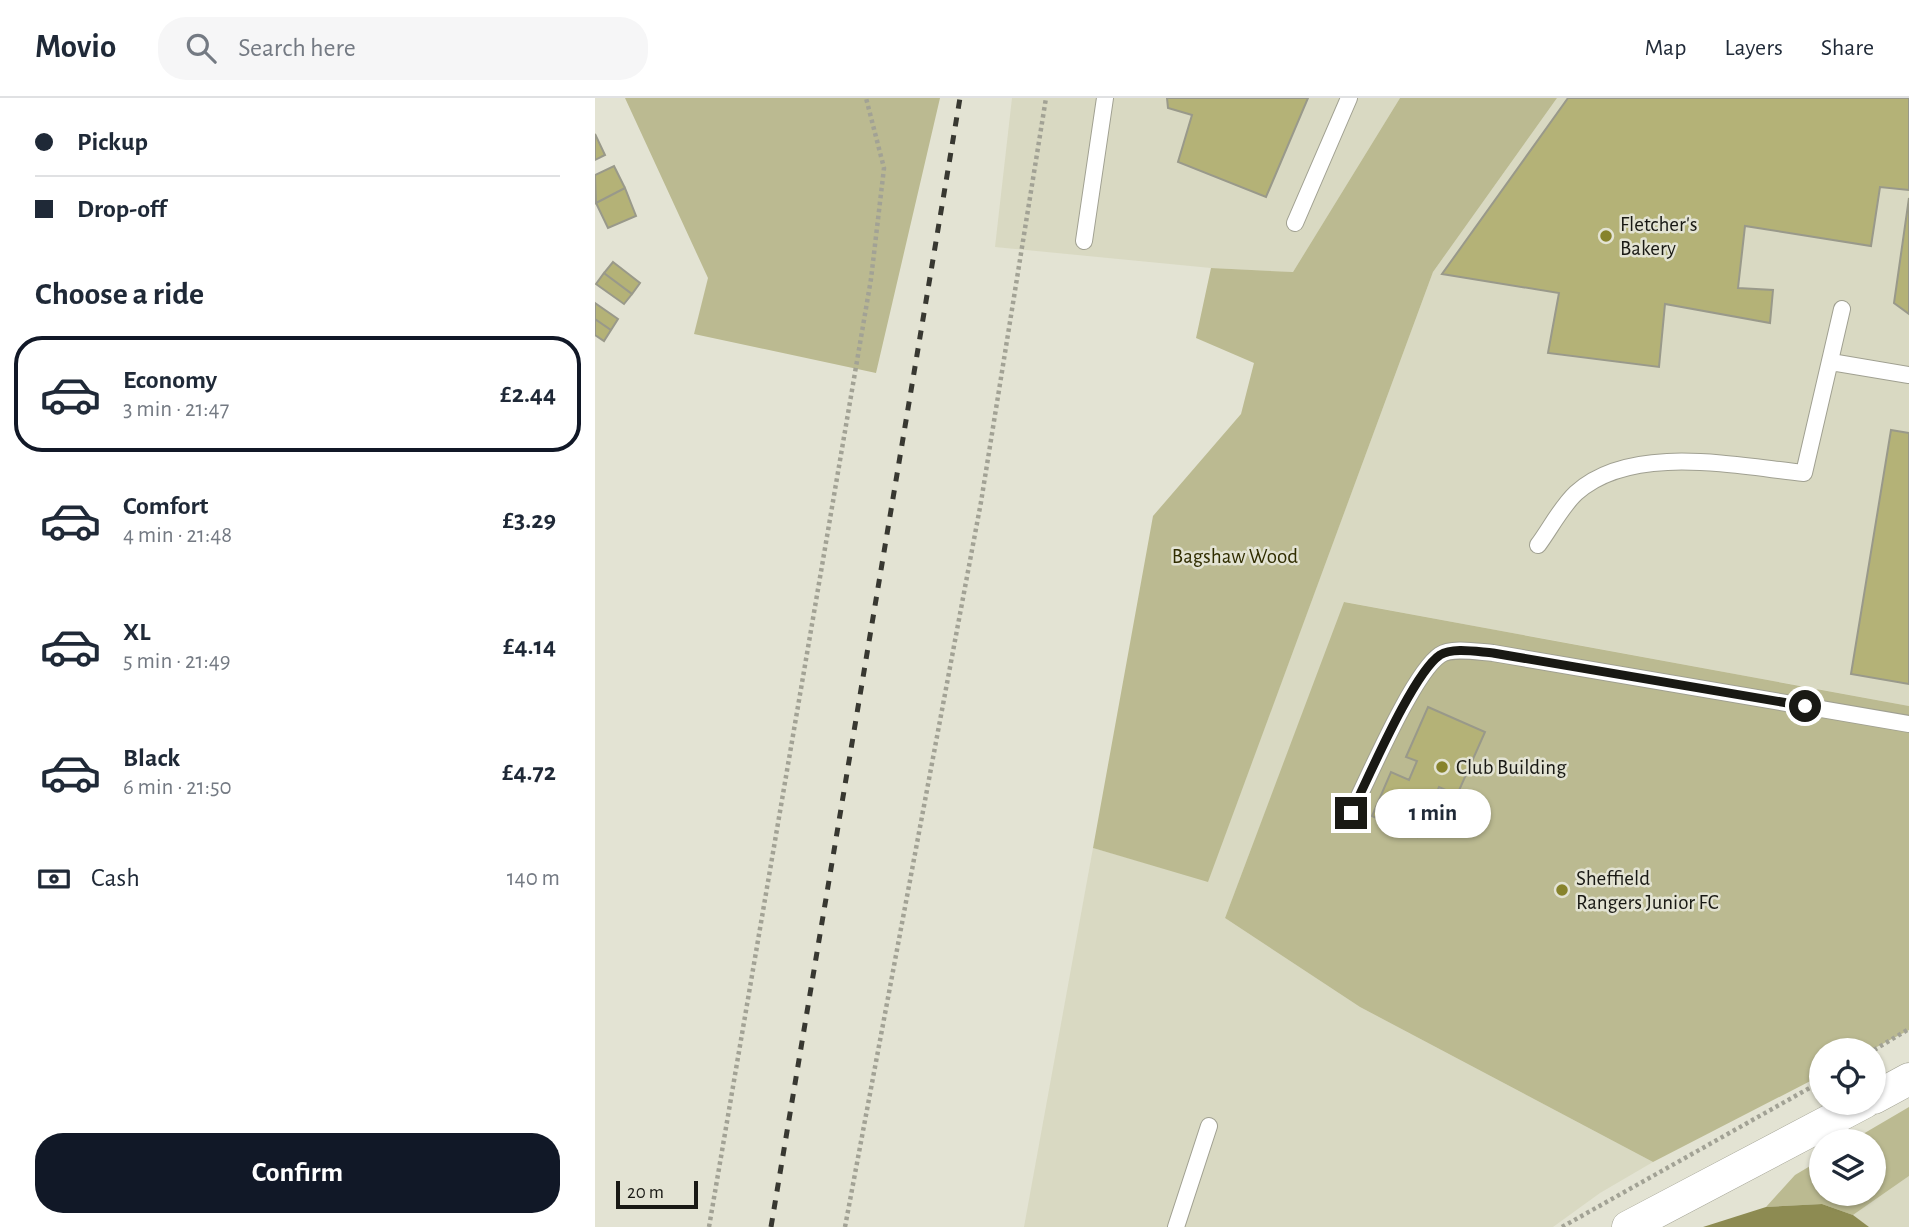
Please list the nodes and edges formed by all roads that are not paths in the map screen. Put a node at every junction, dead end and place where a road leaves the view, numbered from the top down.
1 (1105, 98) edge
2 (1349, 98) edge
3 (1295, 223) dead end
4 (1084, 241) dead end
5 (1842, 309) dead end
6 (1831, 362) junction
7 (1909, 375) edge
8 (1538, 545) dead end
9 (1909, 724) edge
10 (1351, 813) dead end
11 (1909, 1079) edge
12 (1886, 1091) edge
13 (1840, 1115) edge
14 (1209, 1126) dead end
15 (1176, 1227) edge
16 (1627, 1227) edge

1 - 4 lane
2 - 3 lane
5 - 6 lane
6 - 7 lane
6 - 8 lane
9 - 10 lane
11 - 12 street
13 - 16 street
14 - 15 lane

